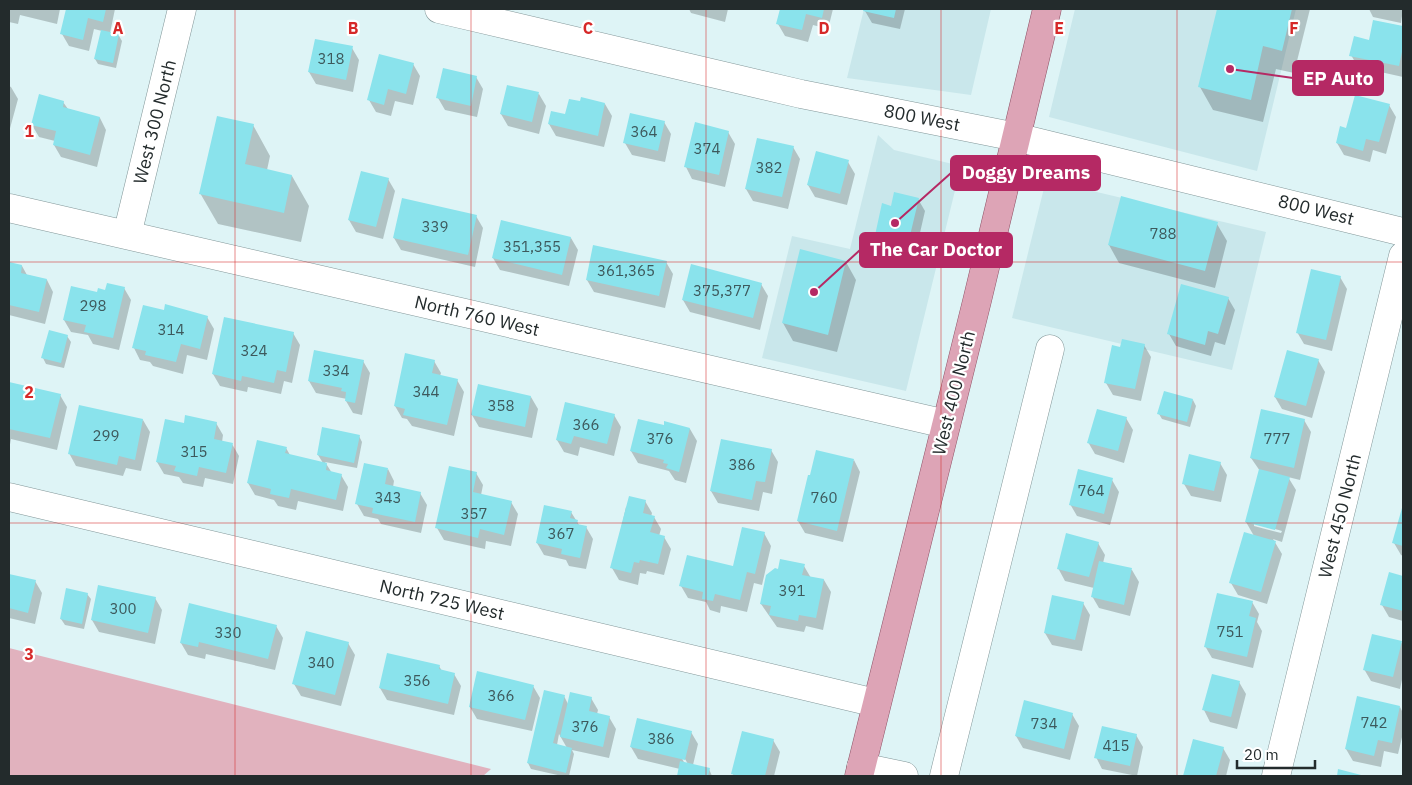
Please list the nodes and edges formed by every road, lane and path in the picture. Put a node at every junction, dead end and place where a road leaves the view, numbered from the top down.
1 (182, 9) edge
2 (439, 9) edge
3 (1047, 9) edge
4 (1016, 137) junction
5 (9, 208) edge
6 (1403, 232) edge
7 (127, 235) junction
8 (1403, 256) edge
9 (1050, 349) dead end
10 (946, 424) junction
11 (9, 498) edge
12 (876, 702) junction
13 (860, 772) edge
14 (904, 776) edge
15 (944, 776) edge
16 (1276, 776) edge

1 - 7 street, West 300 North
2 - 4 street, 800 West
3 - 4 main road, West 400 North
4 - 6 street, 800 West
4 - 10 main road, West 400 North
5 - 7 street, North 760 West
7 - 10 street, North 760 West
8 - 16 street, West 450 North
9 - 15 street
10 - 12 main road, West 400 North
11 - 12 street, North 725 West
12 - 13 main road, West 400 North
13 - 14 street

